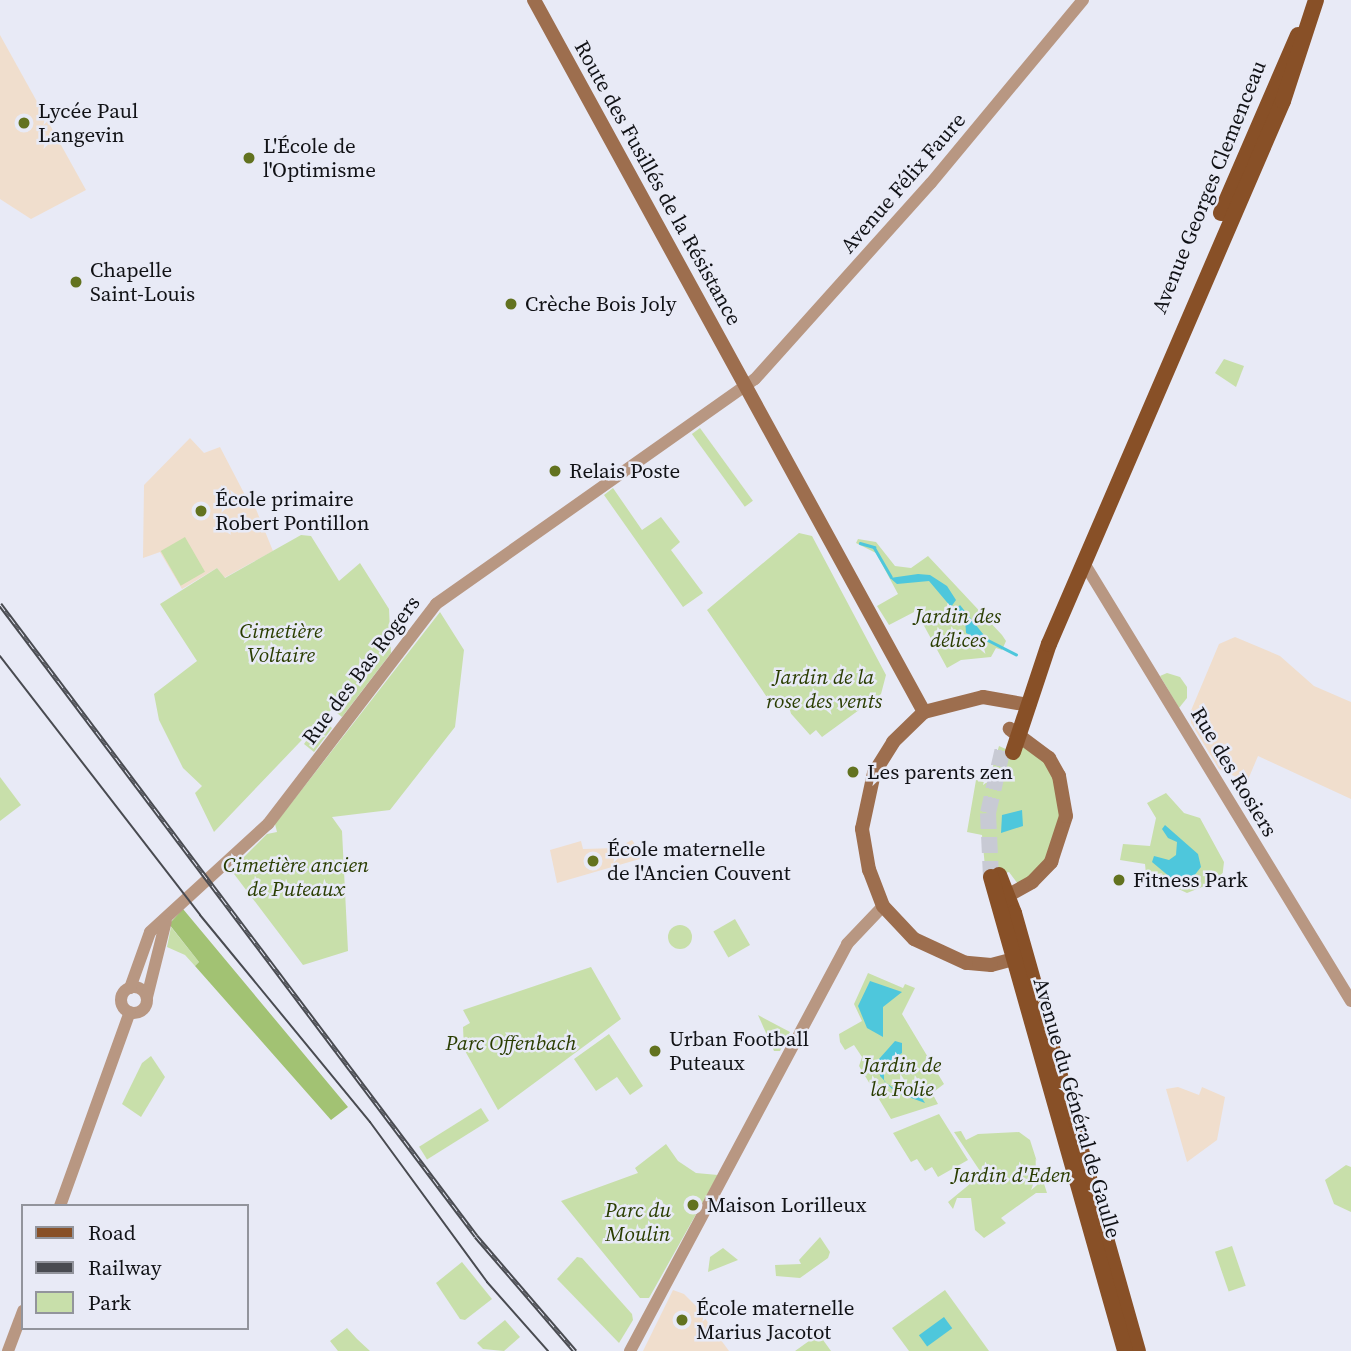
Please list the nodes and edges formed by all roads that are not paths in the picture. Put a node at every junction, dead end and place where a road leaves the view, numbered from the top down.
1 (534, 0) edge
2 (1083, 0) edge
3 (1314, 6) edge
4 (747, 386) junction
5 (1081, 568) junction
6 (1025, 703) junction
7 (924, 712) junction
8 (1015, 732) junction
9 (1008, 750) tunnel mouth
10 (1007, 896) junction
11 (883, 906) junction
12 (171, 911) junction
13 (1019, 958) junction
14 (130, 988) junction
15 (147, 997) junction
16 (1351, 1001) edge
17 (130, 1012) junction
18 (61, 1204) edge
19 (21, 1316) edge
20 (8, 1351) edge
21 (630, 1351) edge
22 (1125, 1351) edge
23 (1138, 1351) edge

1 - 4 main road, Route des Fusillés de la Résistance
2 - 4 street, Avenue Félix Faure
3 - 5 main road, Avenue Georges Clemenceau
4 - 7 main road, Route des Fusillés de la Résistance
4 - 12 street, Rue des Bas Rogers
5 - 6 main road, Avenue Georges Clemenceau
5 - 16 street, Rue des Rosiers
6 - 7 main road
6 - 8 main road, Avenue Georges Clemenceau
7 - 11 main road
8 - 9 main road
8 - 10 main road
10 - 13 main road, Avenue du Général de Gaulle
10 - 13 main road, Avenue du Général de Gaulle
11 - 13 main road
11 - 21 street
12 - 14 street, Rue des Bas Rogers
12 - 15 street, Rue des Bas Rogers
13 - 22 main road, Avenue du Général de Gaulle
13 - 23 main road, Avenue du Général de Gaulle
14 - 15 street
14 - 17 street
15 - 17 street
17 - 18 street
19 - 20 street

